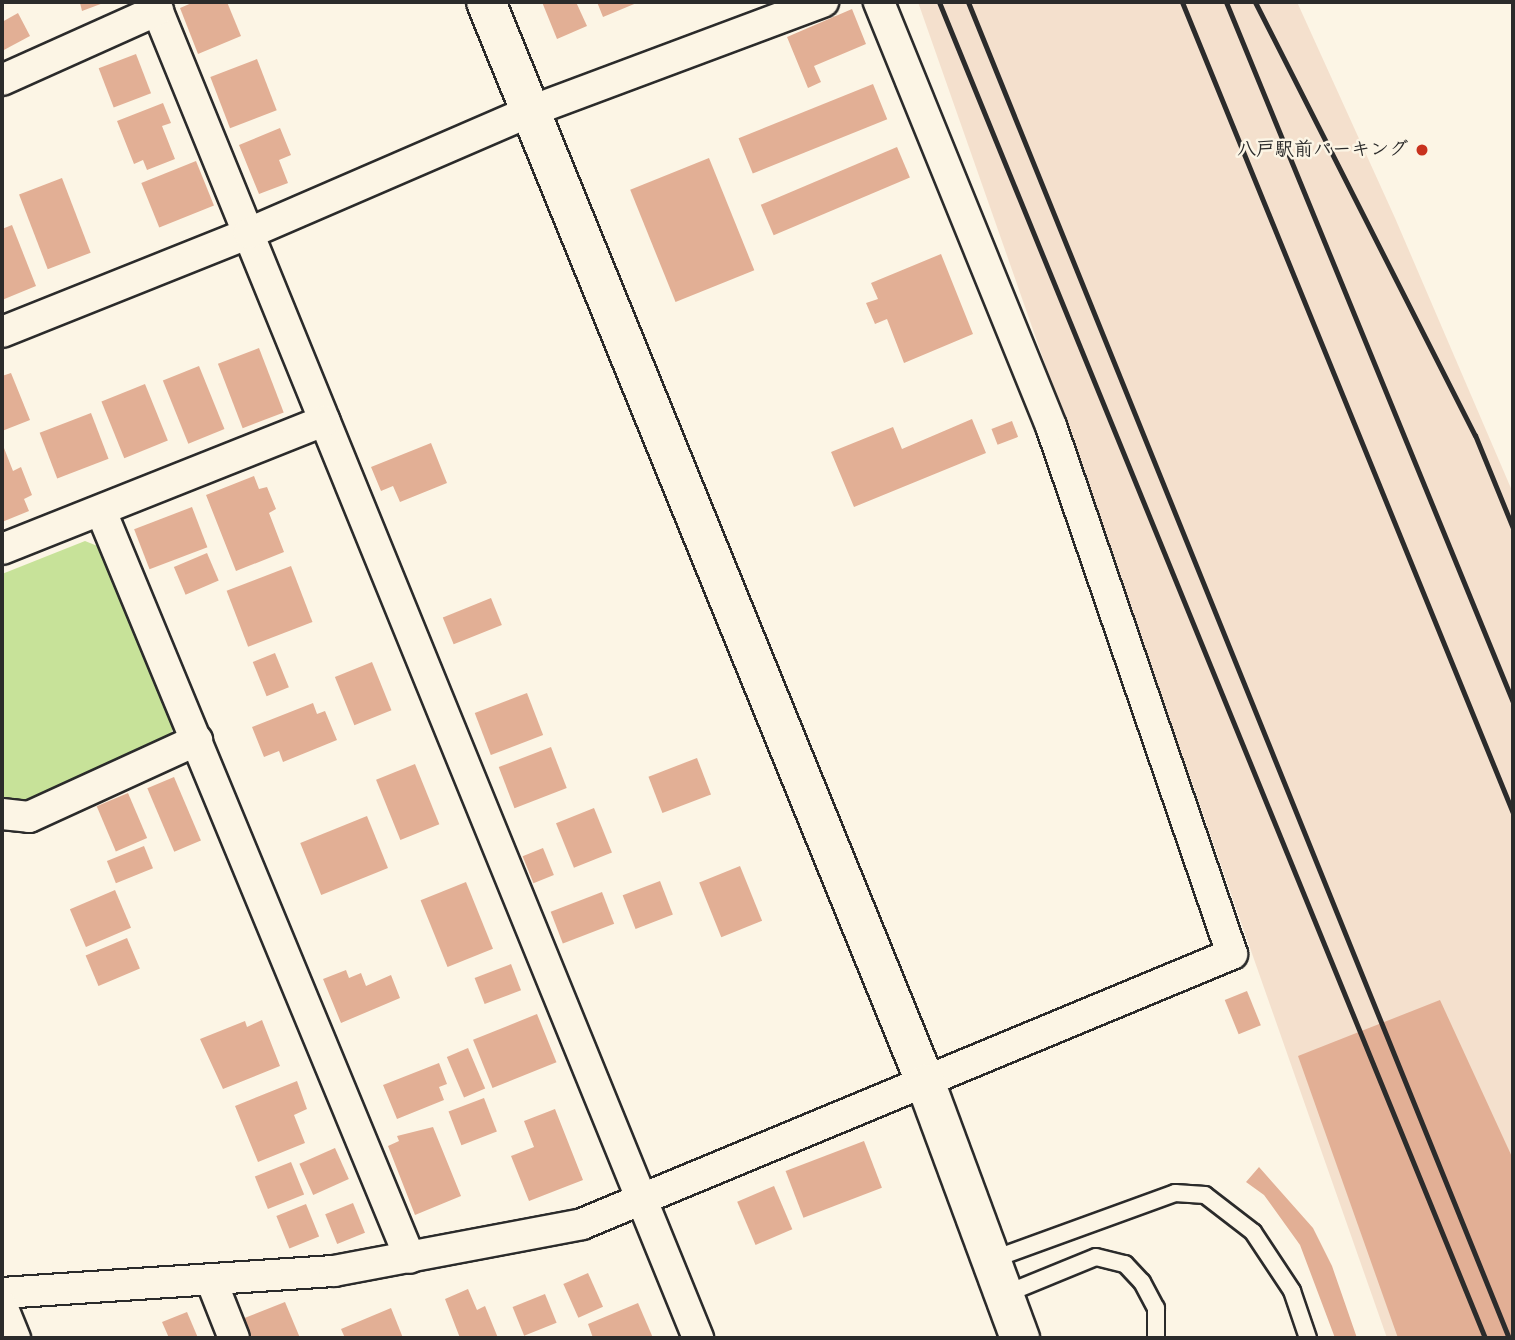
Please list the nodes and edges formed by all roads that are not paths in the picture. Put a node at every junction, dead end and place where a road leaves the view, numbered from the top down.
1 (486, 2) edge
2 (823, 2) edge
3 (879, 2) edge
4 (156, 6) edge
5 (2, 80) edge
6 (531, 111) junction
7 (249, 233) junction
8 (2, 332) edge
9 (324, 421) junction
10 (101, 510) junction
11 (2, 549) edge
12 (197, 740) junction
13 (2, 814) edge
14 (926, 1084) junction
15 (642, 1199) junction
16 (410, 1258) junction
17 (996, 1278) junction
18 (211, 1280) junction
19 (2, 1293) edge
20 (2, 1306) edge
21 (15, 1338) edge
22 (234, 1338) edge
23 (698, 1338) edge
24 (1020, 1338) edge
25 (1156, 1338) edge
26 (1308, 1338) edge

1 - 6 street
2 - 6 street
3 - 14 street
4 - 5 street
4 - 7 street
6 - 7 street
6 - 14 street
7 - 8 street
7 - 9 street
9 - 10 street
9 - 15 street
10 - 11 street
10 - 12 street
12 - 13 street
12 - 16 street
14 - 15 street
14 - 17 street
15 - 16 street
15 - 23 street
16 - 18 street
17 - 24 street
17 - 25 lane
17 - 26 lane
18 - 19 street
18 - 22 street
20 - 21 street

